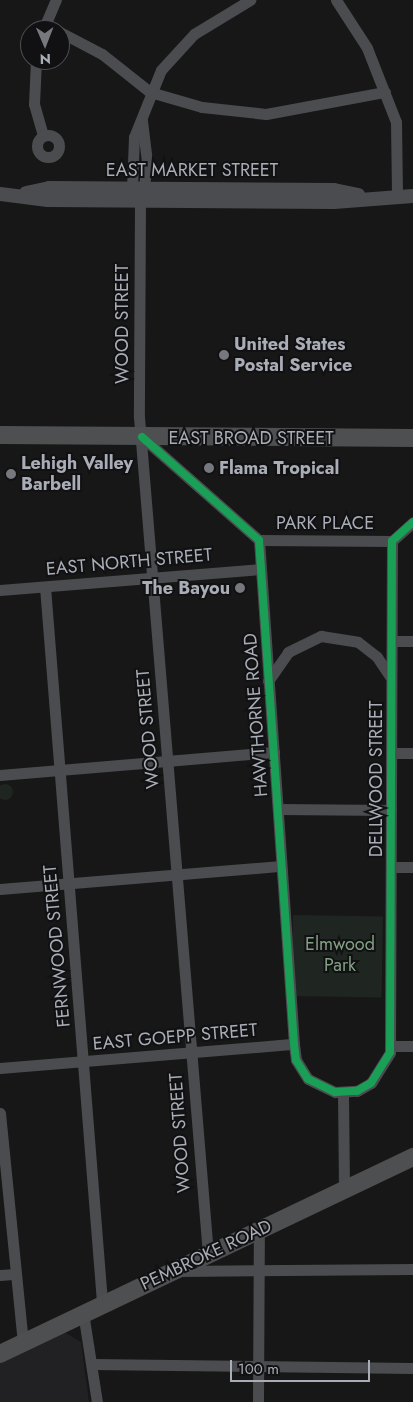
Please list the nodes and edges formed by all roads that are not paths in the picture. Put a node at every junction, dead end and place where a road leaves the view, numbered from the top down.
1 (56, 0) edge
2 (250, 0) edge
3 (336, 0) edge
4 (47, 20) edge
5 (70, 37) edge
6 (36, 70) edge
7 (150, 92) junction
8 (385, 92) junction
9 (43, 136) dead end
10 (140, 193) junction
11 (0, 194) edge
12 (397, 196) junction
13 (413, 196) edge
14 (0, 435) edge
15 (142, 437) junction
16 (413, 438) edge
17 (413, 522) edge
18 (259, 540) junction
19 (392, 540) junction
20 (260, 569) junction
21 (154, 578) junction
22 (45, 587) junction
23 (0, 590) edge
24 (392, 641) junction
25 (413, 641) edge
26 (391, 678) junction
27 (268, 681) junction
28 (274, 752) junction
29 (392, 753) junction
30 (413, 753) edge
31 (168, 761) junction
32 (60, 771) junction
33 (0, 775) edge
34 (278, 810) junction
35 (391, 810) junction
36 (281, 866) junction
37 (391, 867) junction
38 (413, 867) edge
39 (178, 874) junction
40 (70, 884) junction
41 (0, 889) edge
42 (294, 1044) junction
43 (390, 1046) junction
44 (413, 1046) edge
45 (192, 1053) junction
46 (83, 1062) junction
47 (0, 1068) edge
48 (343, 1093) junction
49 (0, 1113) edge
50 (413, 1156) edge
51 (3, 1171) edge
52 (344, 1190) junction
53 (259, 1231) junction
54 (208, 1254) junction
55 (260, 1269) junction
56 (413, 1269) edge
57 (175, 1271) junction
58 (16, 1274) junction
59 (0, 1275) edge
60 (102, 1302) junction
61 (83, 1312) junction
62 (23, 1342) junction
63 (0, 1354) edge
64 (92, 1364) junction
65 (258, 1364) junction
66 (413, 1368) edge
67 (97, 1402) edge
68 (258, 1402) edge

1 - 4 street
2 - 7 street, WOOD STREET
3 - 8 street
5 - 7 street
6 - 9 street
7 - 8 street
7 - 10 street, WOOD STREET
8 - 12 street
10 - 11 street, EAST MARKET STREET
10 - 12 street, EAST MARKET STREET
10 - 15 street, WOOD STREET
12 - 13 street, EAST MARKET STREET
14 - 15 main road, EAST BROAD STREET
15 - 16 main road, EAST BROAD STREET
15 - 18 street
15 - 21 street, WOOD STREET
17 - 19 street
18 - 19 street, PARK PLACE
18 - 20 street, HAWTHORNE ROAD
19 - 24 street, DELLWOOD STREET
20 - 21 street, EAST NORTH STREET
20 - 27 street, HAWTHORNE ROAD
21 - 22 street, EAST NORTH STREET
21 - 31 street, WOOD STREET
22 - 23 street, EAST NORTH STREET
22 - 32 street, FERNWOOD STREET
24 - 25 street
24 - 26 street, DELLWOOD STREET
26 - 27 street
26 - 29 street, DELLWOOD STREET
27 - 28 street, HAWTHORNE ROAD
28 - 31 street
28 - 34 street, HAWTHORNE ROAD
29 - 30 street
29 - 35 street, DELLWOOD STREET
31 - 32 street
31 - 39 street, WOOD STREET
32 - 33 street
32 - 40 street, FERNWOOD STREET
34 - 35 street
34 - 36 street, HAWTHORNE ROAD
35 - 37 street, DELLWOOD STREET
36 - 39 street
36 - 42 street, HAWTHORNE ROAD
37 - 38 street
37 - 43 street, DELLWOOD STREET
39 - 40 street
39 - 45 street, WOOD STREET
40 - 41 street
40 - 46 street, FERNWOOD STREET
42 - 45 street, EAST GOEPP STREET
42 - 48 street, HAWTHORNE ROAD
43 - 44 street
43 - 48 street
45 - 46 street, EAST GOEPP STREET
45 - 54 street, WOOD STREET
46 - 47 street, EAST GOEPP STREET
46 - 60 street, FERNWOOD STREET
48 - 52 street
49 - 51 street
50 - 52 main road, PEMBROKE ROAD
51 - 58 street
52 - 53 main road, PEMBROKE ROAD
53 - 54 main road, PEMBROKE ROAD
53 - 55 street
54 - 57 main road, PEMBROKE ROAD
55 - 56 street
55 - 57 street
55 - 65 street
57 - 60 main road, PEMBROKE ROAD
58 - 59 street
58 - 62 street
60 - 61 main road, PEMBROKE ROAD
61 - 62 main road, PEMBROKE ROAD
61 - 64 street
62 - 63 main road, PEMBROKE ROAD
64 - 65 street
64 - 67 street
65 - 66 street
65 - 68 street

